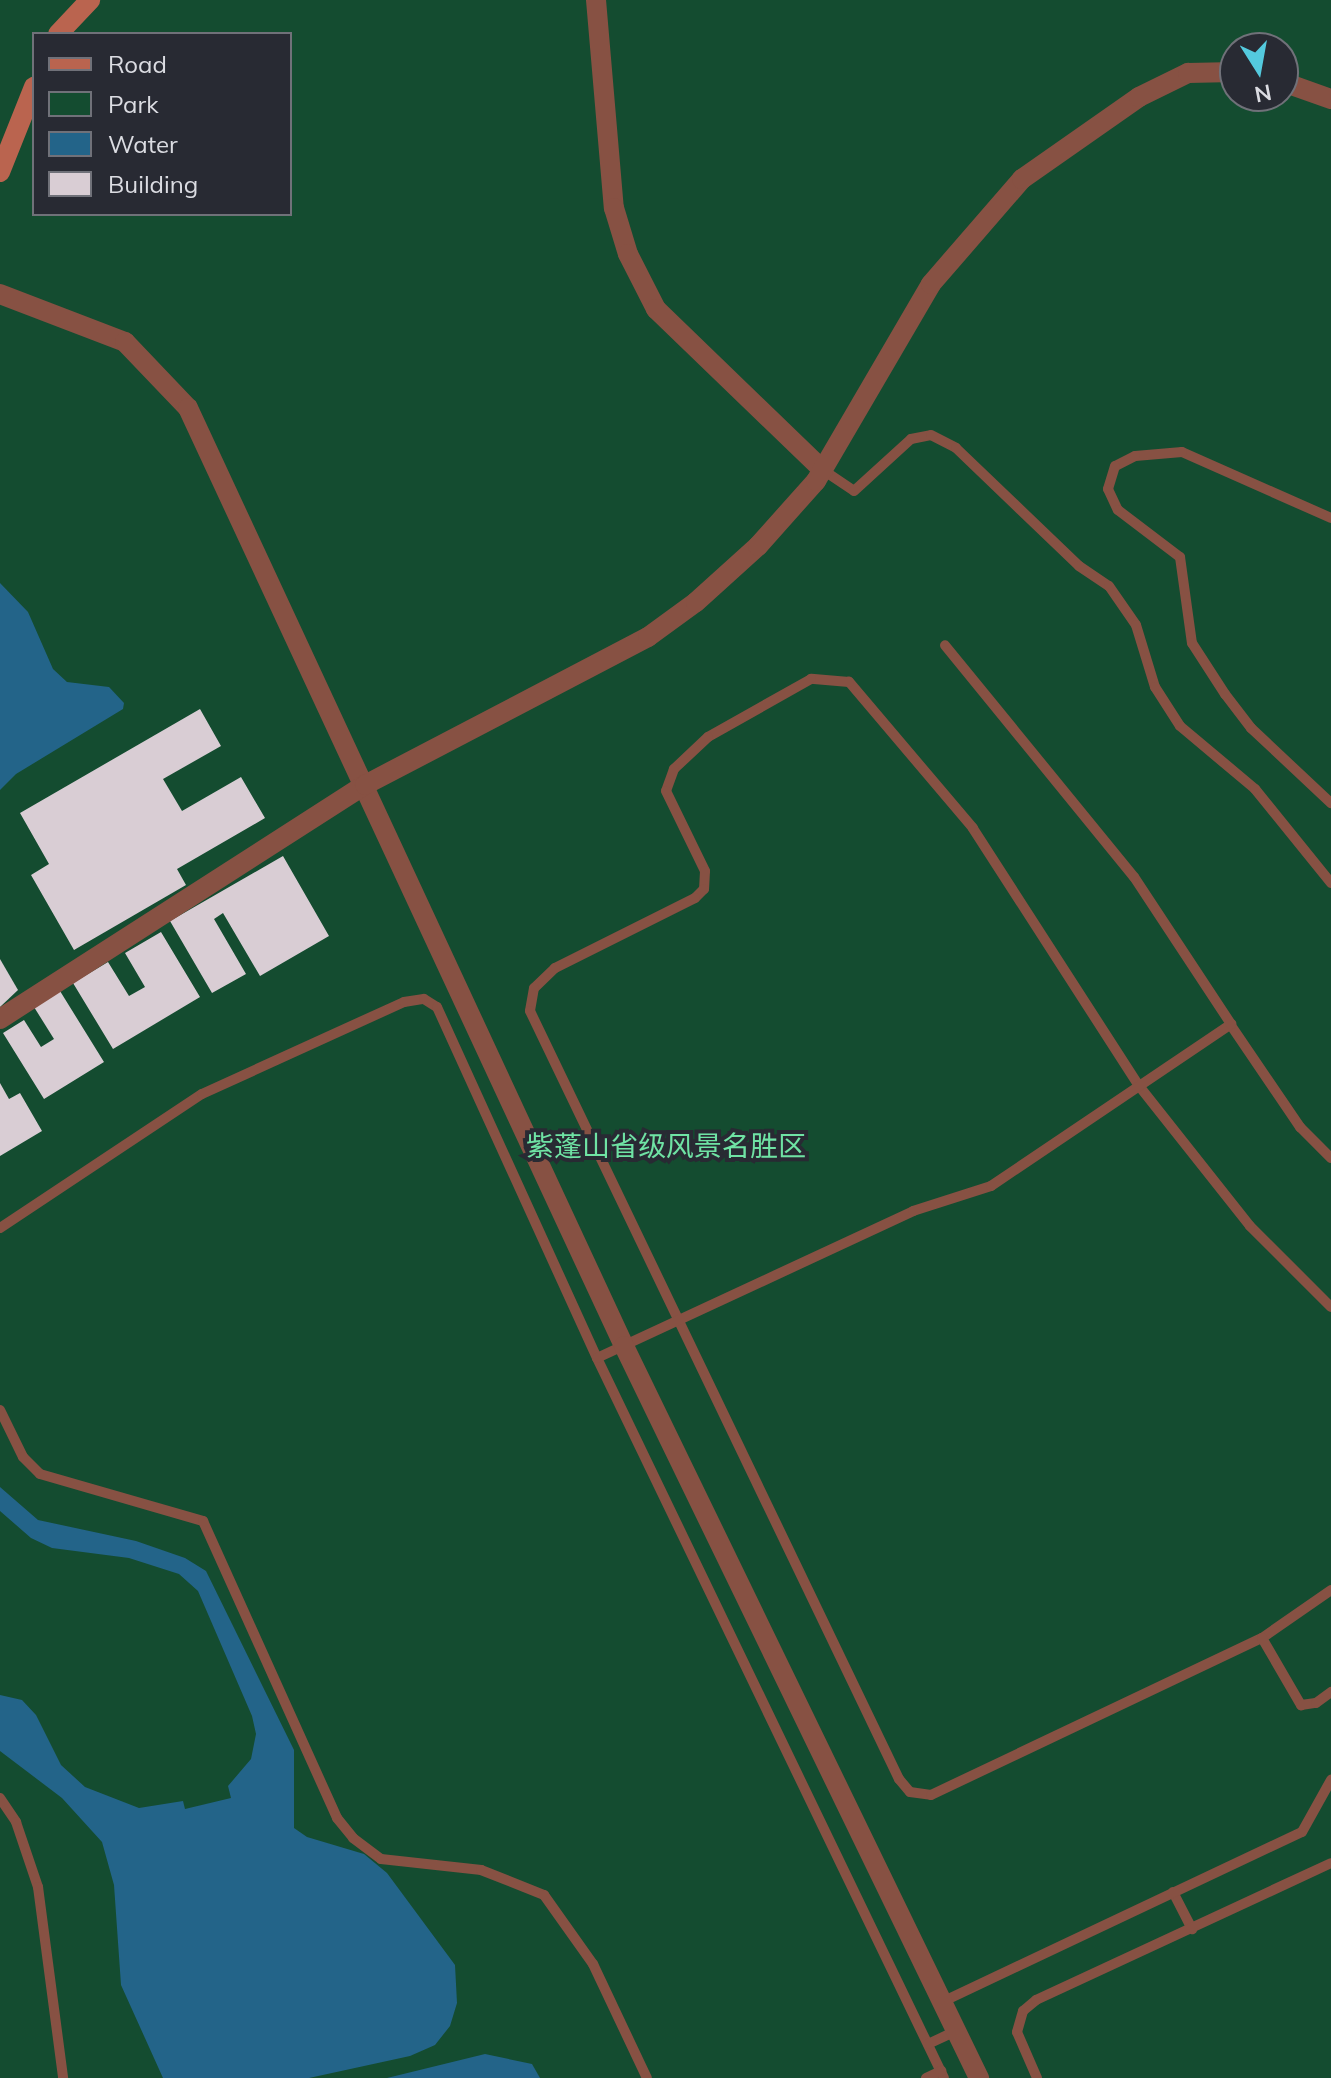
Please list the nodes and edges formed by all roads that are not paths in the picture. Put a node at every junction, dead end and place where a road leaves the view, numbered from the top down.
1 (90, 0) edge
2 (596, 0) edge
3 (60, 32) edge
4 (1219, 72) edge
5 (1299, 88) edge
6 (32, 92) edge
7 (1331, 99) edge
8 (0, 172) edge
9 (0, 294) edge
10 (823, 470) junction
11 (1331, 518) edge
12 (945, 645) dead end
13 (365, 785) junction
14 (1331, 803) edge
15 (1331, 883) edge
16 (0, 1019) edge
17 (1230, 1024) junction
18 (1139, 1086) junction
19 (1331, 1158) edge
20 (0, 1228) edge
21 (1331, 1307) edge
22 (678, 1321) junction
23 (624, 1346) junction
24 (597, 1358) junction
25 (0, 1410) edge
26 (1331, 1590) edge
27 (1262, 1638) junction
28 (1331, 1692) edge
29 (1331, 1780) edge
30 (0, 1798) edge
31 (1331, 1863) edge
32 (1173, 1892) junction
33 (1192, 1929) junction
34 (942, 2002) junction
35 (956, 2031) junction
36 (928, 2044) junction
37 (942, 2074) edge
38 (63, 2078) edge
39 (647, 2078) edge
40 (926, 2078) edge
41 (979, 2078) edge
42 (1037, 2078) edge

1 - 3 street
2 - 10 street
4 - 10 street
5 - 7 street
6 - 8 street
9 - 13 street
10 - 13 street
10 - 15 lane
11 - 14 lane
12 - 17 lane
13 - 16 street
13 - 23 street
17 - 18 lane
17 - 19 lane
18 - 21 lane
18 - 22 lane
18 - 22 lane
20 - 24 lane
22 - 23 lane
22 - 27 lane
23 - 24 lane
23 - 34 street
24 - 36 lane
25 - 39 lane
26 - 27 lane
27 - 28 lane
29 - 32 lane
30 - 38 lane
31 - 33 lane
32 - 33 lane
32 - 34 lane
33 - 42 lane
34 - 35 street
35 - 36 lane
35 - 41 street
36 - 37 lane
37 - 40 lane

